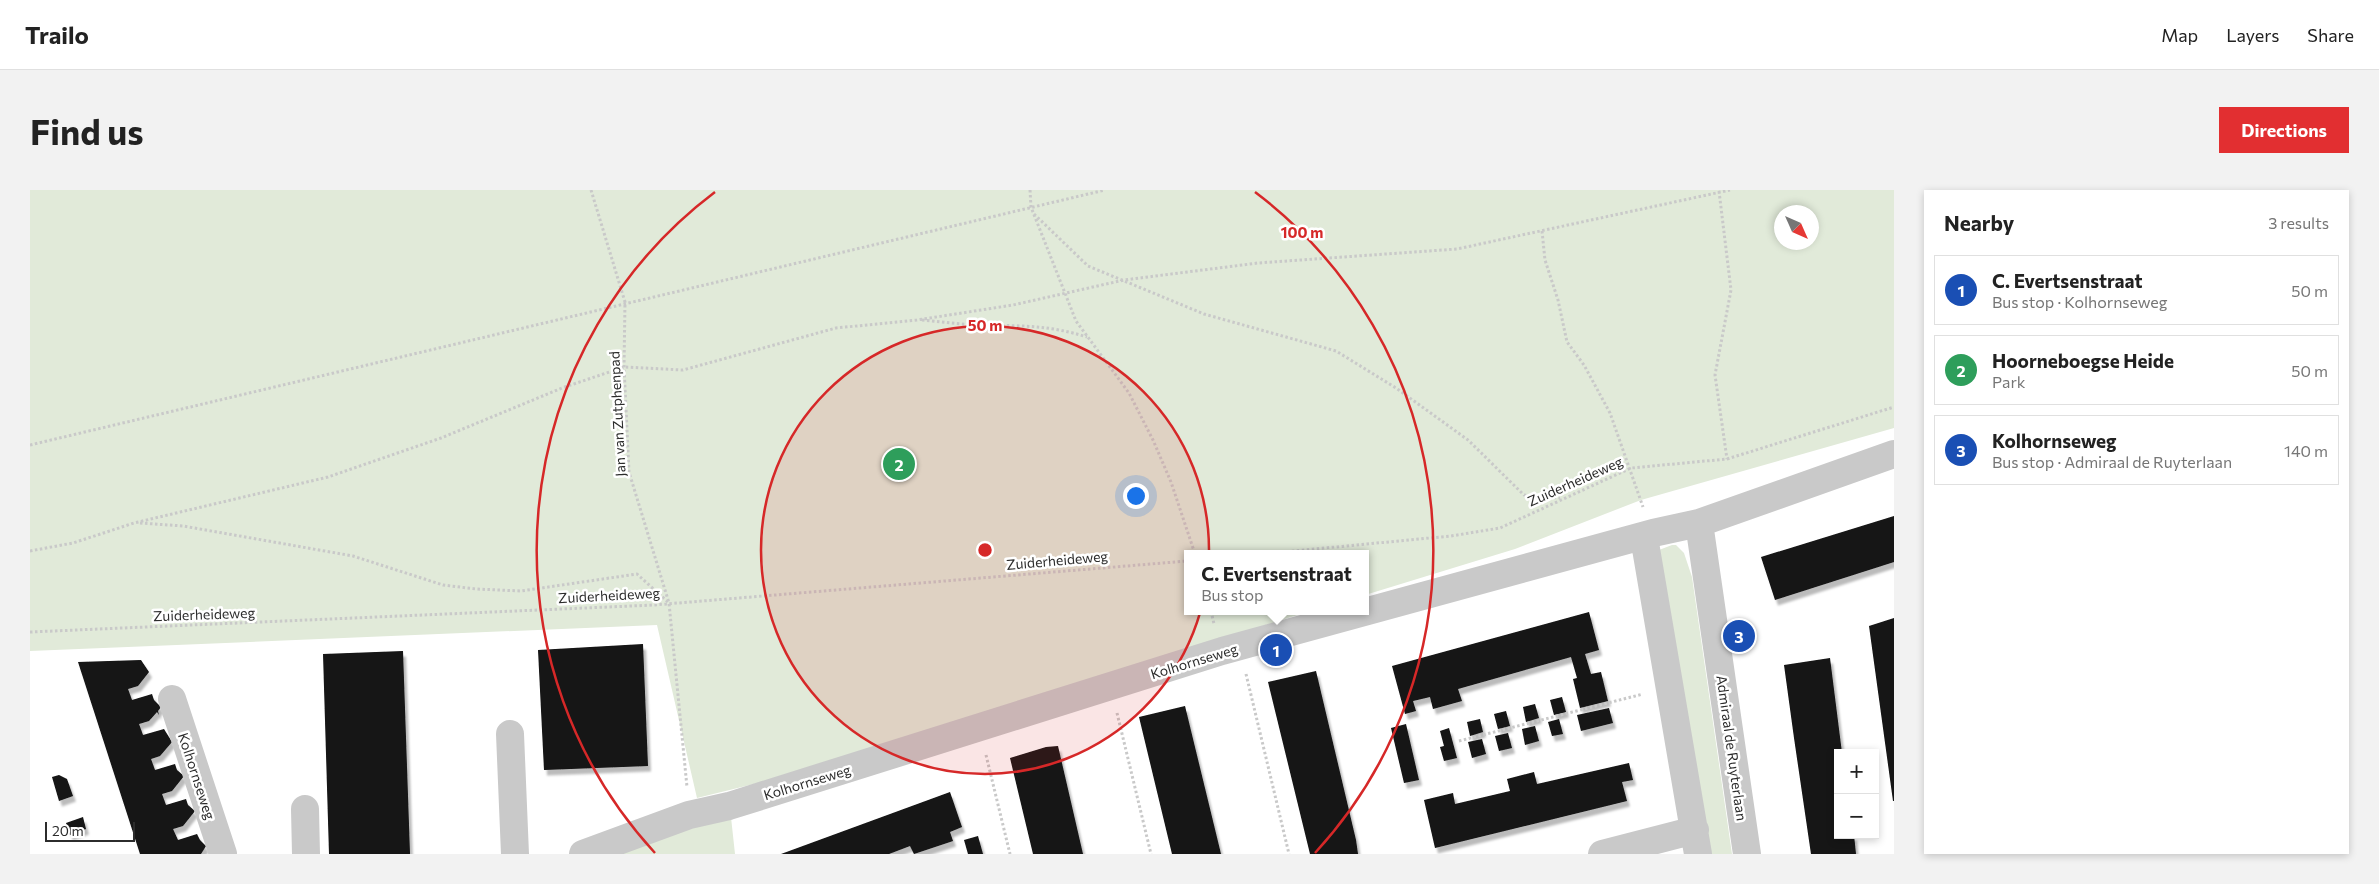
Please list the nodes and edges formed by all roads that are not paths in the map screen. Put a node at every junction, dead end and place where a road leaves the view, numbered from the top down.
1 (1894, 454) edge
2 (1699, 523) junction
3 (1648, 535) junction
4 (1369, 611) edge
5 (1356, 615) edge
6 (172, 699) dead end
7 (510, 734) dead end
8 (305, 808) dead end
9 (1696, 842) edge
10 (223, 854) edge
11 (306, 854) edge
12 (515, 854) edge
13 (583, 854) edge
14 (1602, 854) edge
15 (1747, 854) edge

1 - 2 street, Kolhornseweg
2 - 3 street, Kolhornseweg
2 - 15 street, Admiraal de Ruyterlaan
3 - 4 street, Kolhornseweg
3 - 9 street
5 - 13 street, Kolhornseweg
6 - 10 street, Kolhornseweg
7 - 12 street
8 - 11 street
9 - 14 street

